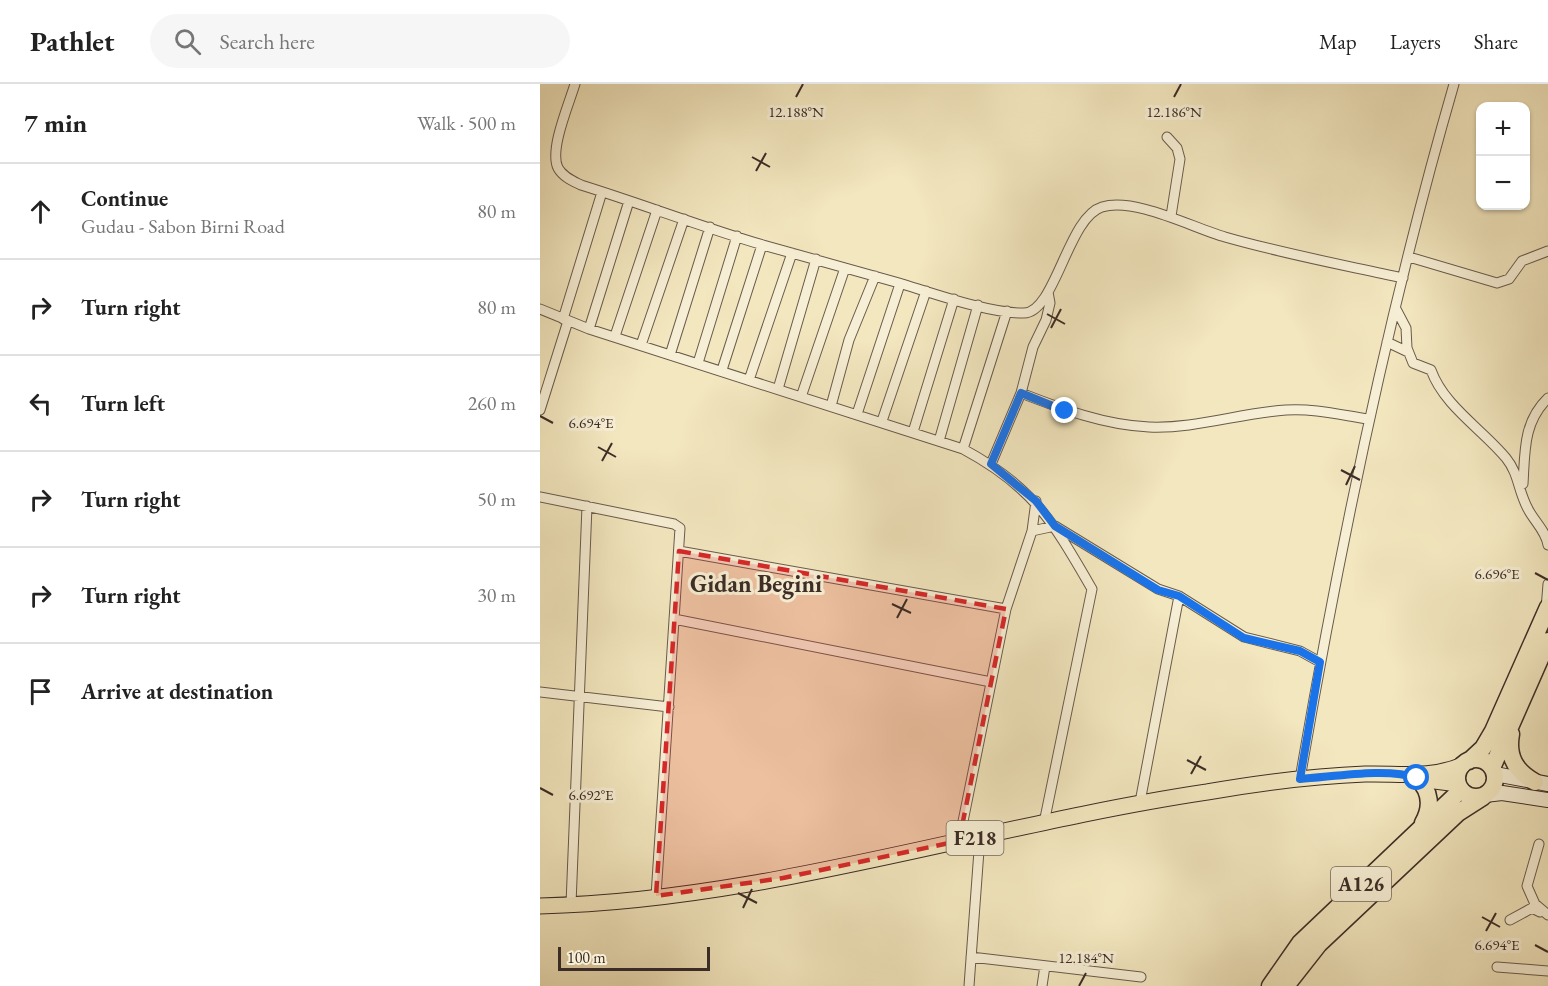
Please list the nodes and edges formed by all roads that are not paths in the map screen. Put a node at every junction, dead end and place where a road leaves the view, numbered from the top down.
1 (575, 84) edge
2 (1454, 84) edge
3 (1167, 137) dead end
4 (602, 192) junction
5 (629, 201) junction
6 (657, 210) junction
7 (1171, 216) junction
8 (684, 219) junction
9 (710, 227) junction
10 (737, 236) junction
11 (762, 245) junction
12 (1548, 251) edge
13 (792, 253) junction
14 (1409, 256) junction
15 (816, 259) junction
16 (845, 268) junction
17 (874, 276) junction
18 (1403, 278) junction
19 (900, 284) junction
20 (926, 291) junction
21 (1048, 292) junction
22 (954, 299) junction
23 (978, 305) junction
24 (540, 309) edge
25 (1396, 309) junction
26 (1007, 311) junction
27 (566, 320) junction
28 (590, 329) junction
29 (615, 336) junction
30 (1387, 342) junction
31 (641, 345) junction
32 (1408, 352) junction
33 (670, 354) junction
34 (698, 363) junction
35 (723, 370) junction
36 (748, 380) junction
37 (778, 389) junction
38 (1021, 393) junction
39 (801, 397) junction
40 (1548, 398) edge
41 (831, 406) junction
42 (540, 410) edge
43 (857, 414) junction
44 (1368, 419) junction
45 (882, 422) junction
46 (913, 432) junction
47 (939, 441) junction
48 (963, 449) junction
49 (991, 464) junction
50 (1522, 493) junction
51 (540, 497) edge
52 (1036, 501) junction
53 (587, 506) junction
54 (1055, 526) junction
55 (1032, 531) junction
56 (1548, 545) edge
57 (679, 551) junction
58 (1548, 584) edge
59 (1179, 596) junction
60 (1006, 609) junction
61 (1547, 609) edge
62 (674, 619) junction
63 (1548, 641) edge
64 (1320, 662) junction
65 (991, 682) junction
66 (540, 692) edge
67 (579, 695) junction
68 (669, 707) junction
69 (1515, 718) junction
70 (1466, 763) junction
71 (1494, 771) junction
72 (1413, 777) junction
73 (1300, 779) junction
74 (1541, 783) edge
75 (1459, 787) junction
76 (1484, 796) junction
77 (1548, 800) edge
78 (1140, 802) junction
79 (1044, 823) junction
80 (1419, 829) junction
81 (980, 837) junction
82 (959, 841) junction
83 (1539, 844) dead end
84 (656, 896) junction
85 (571, 904) junction
86 (540, 906) edge
87 (1548, 915) edge
88 (1510, 920) dead end
89 (971, 957) junction
90 (1045, 966) junction
91 (1497, 967) dead end
92 (1548, 971) edge
93 (1141, 978) dead end
94 (969, 986) edge
95 (1042, 986) edge
96 (1270, 986) edge
97 (1286, 986) edge

1 - 4 street
2 - 14 street
3 - 7 street
4 - 5 street
4 - 27 street
5 - 6 street
5 - 28 street
6 - 8 street
6 - 29 street
7 - 18 street
7 - 21 street
8 - 9 street
8 - 31 street
9 - 10 street
9 - 33 street
10 - 11 street
10 - 34 street
11 - 13 street
11 - 35 street
12 - 14 street
13 - 15 street
13 - 36 street
14 - 18 street
15 - 16 street
15 - 37 street
16 - 17 street
16 - 39 street
17 - 19 street
17 - 41 street
18 - 25 street
19 - 20 street
19 - 43 street
20 - 22 street
20 - 45 street
21 - 26 street
21 - 38 street
22 - 23 street
22 - 46 street
23 - 26 street
23 - 47 street
24 - 27 street
25 - 30 street
25 - 32 street
26 - 48 street
27 - 28 street
27 - 42 street
28 - 29 street
29 - 31 street
30 - 32 street
30 - 44 street
31 - 33 street
32 - 50 street
33 - 34 street
34 - 35 street
35 - 36 street
36 - 37 street
37 - 39 street
38 - 44 street
38 - 49 street
39 - 41 street
40 - 50 street
41 - 43 street
43 - 45 street
44 - 64 street
45 - 46 street
46 - 47 street
47 - 48 street
48 - 49 street
49 - 52 street
50 - 56 street
51 - 53 street
52 - 54 street
52 - 55 street
53 - 57 street
53 - 67 street
54 - 55 street
54 - 59 street
54 - 79 street
55 - 60 street
57 - 60 street
57 - 62 street
58 - 61 street
59 - 64 street
59 - 78 street
60 - 65 street
61 - 70 highway
62 - 65 street
62 - 68 street
63 - 69 highway
64 - 73 street
65 - 82 street
66 - 67 street
67 - 68 street
67 - 85 street
68 - 84 street
69 - 71 highway
69 - 74 highway
70 - 71 highway
70 - 72 main road, F218
70 - 75 highway
71 - 74 street
71 - 76 highway
72 - 73 main road, F218
72 - 75 main road, F218
72 - 80 highway
73 - 78 main road, F218
75 - 76 highway
75 - 80 highway, A126
76 - 77 street
76 - 97 highway, A126
78 - 79 main road, F218
79 - 81 main road, F218
80 - 96 highway, A126
81 - 82 main road, F218
81 - 89 street
82 - 84 main road, F218
83 - 87 street
84 - 85 main road, F218
85 - 86 main road, F218
87 - 88 street
89 - 90 street
89 - 94 street
90 - 93 street
90 - 95 street
91 - 92 street

